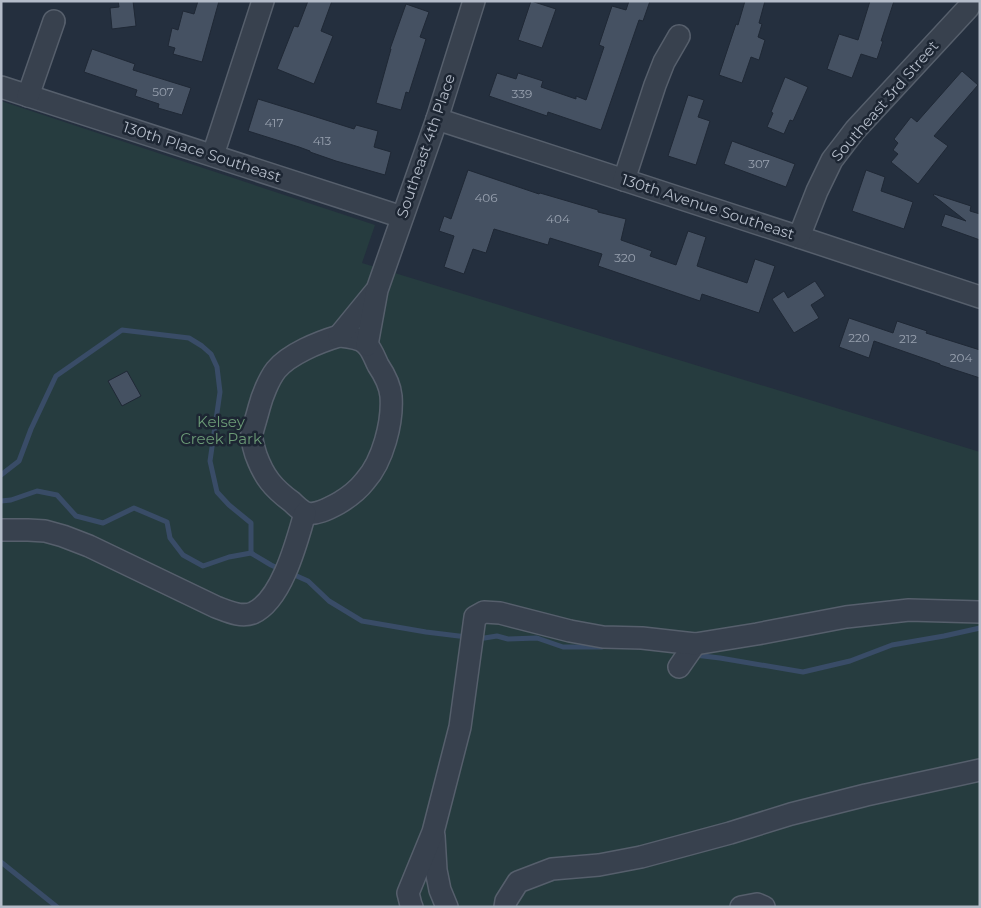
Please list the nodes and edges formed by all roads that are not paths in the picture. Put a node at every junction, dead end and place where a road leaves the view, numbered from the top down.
1 (263, 1) edge
2 (474, 1) edge
3 (972, 1) edge
4 (54, 21) dead end
5 (679, 36) dead end
6 (1, 87) edge
7 (28, 96) junction
8 (437, 119) junction
9 (212, 155) junction
10 (624, 180) junction
11 (402, 217) junction
12 (799, 237) junction
13 (377, 290) junction
14 (980, 297) edge
15 (339, 336) junction
16 (367, 345) junction
17 (305, 513) junction
18 (1, 530) edge
19 (980, 612) edge
20 (695, 644) junction
21 (679, 667) dead end
22 (980, 770) edge
23 (433, 832) junction
24 (412, 907) edge
25 (447, 907) edge
26 (505, 907) edge
27 (741, 907) edge
28 (764, 907) edge

1 - 9 street
2 - 8 street, Southeast 4th Place
3 - 12 street, Southeast 3rd Street
4 - 7 street
5 - 10 street
6 - 7 street, 130th Place Southeast
7 - 9 street, 130th Place Southeast
8 - 10 street, 130th Avenue Southeast
8 - 11 street, Southeast 4th Place
9 - 11 street, 130th Place Southeast
10 - 12 street, 130th Avenue Southeast
11 - 13 street, Southeast 4th Place
12 - 14 street, 130th Avenue Southeast
13 - 15 street
13 - 16 street
15 - 16 street
15 - 17 street
16 - 17 street
17 - 18 street
19 - 20 street
20 - 21 street
20 - 23 street
22 - 26 street
23 - 24 street
23 - 25 street
27 - 28 street

